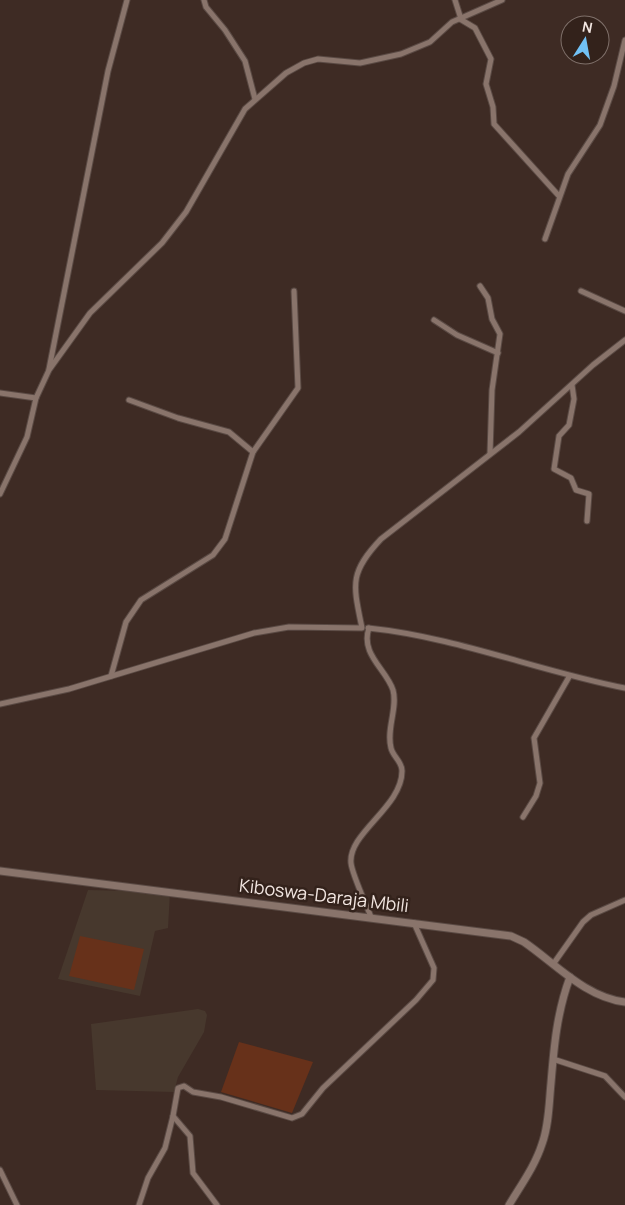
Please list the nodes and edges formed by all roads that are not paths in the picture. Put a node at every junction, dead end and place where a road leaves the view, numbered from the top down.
1 (127, 0) edge
2 (204, 0) edge
3 (455, 0) edge
4 (502, 0) edge
5 (460, 19) junction
6 (625, 40) edge
7 (255, 99) junction
8 (559, 196) junction
9 (545, 239) dead end
10 (480, 286) dead end
11 (294, 291) dead end
12 (581, 291) dead end
13 (625, 311) edge
14 (434, 320) dead end
15 (625, 340) edge
16 (498, 353) junction
17 (49, 370) junction
18 (572, 385) junction
19 (0, 393) edge
20 (36, 398) junction
21 (129, 400) dead end
22 (253, 452) junction
23 (490, 454) junction
24 (0, 494) edge
25 (587, 521) dead end
26 (362, 628) junction
27 (369, 628) junction
28 (111, 676) junction
29 (569, 677) junction
30 (625, 688) edge
31 (0, 704) edge
32 (524, 817) dead end
33 (0, 871) edge
34 (625, 900) edge
35 (370, 917) junction
36 (414, 923) junction
37 (554, 963) junction
38 (570, 977) junction
39 (625, 1002) edge
40 (553, 1059) junction
41 (625, 1097) edge
42 (173, 1116) junction
43 (1, 1172) edge
44 (17, 1205) edge
45 (139, 1205) edge
46 (217, 1205) edge
47 (509, 1205) edge

1 - 17 street
2 - 7 street
3 - 5 street
4 - 5 street
5 - 7 street
5 - 8 street
6 - 8 street
7 - 17 street
8 - 9 street
10 - 16 street
11 - 22 street
12 - 13 street
14 - 16 street
15 - 18 street
16 - 23 street
17 - 20 street
18 - 23 street
18 - 25 street
19 - 20 street
20 - 24 street
21 - 22 street
22 - 28 street
23 - 26 street
26 - 27 street
26 - 28 street
27 - 29 street
27 - 35 street
28 - 31 street
29 - 30 street
29 - 32 street
33 - 35 main road, Kiboswa-Daraja Mbili
34 - 37 street
35 - 36 main road, Kiboswa-Daraja Mbili
36 - 37 main road, Kiboswa-Daraja Mbili
36 - 42 street
37 - 38 main road, Kiboswa-Daraja Mbili
38 - 39 main road, Kiboswa-Daraja Mbili
38 - 40 main road
40 - 41 street
40 - 47 main road
42 - 45 street
42 - 46 street
43 - 44 street

